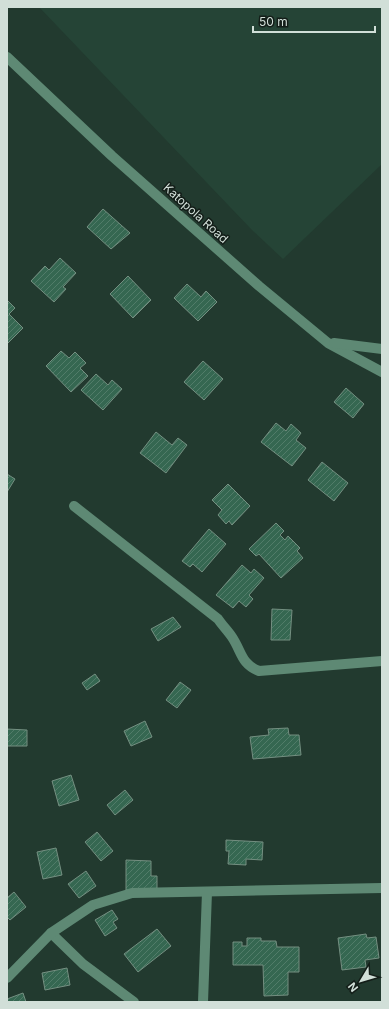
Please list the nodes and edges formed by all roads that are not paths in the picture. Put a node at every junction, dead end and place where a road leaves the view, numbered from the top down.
1 (7, 57) edge
2 (328, 343) junction
3 (382, 349) edge
4 (382, 372) edge
5 (74, 506) dead end
6 (382, 661) edge
7 (382, 888) edge
8 (207, 892) junction
9 (51, 933) junction
10 (7, 978) edge
11 (134, 1002) edge
12 (203, 1002) edge

1 - 2 street, Katopola Road
2 - 3 street
2 - 4 street, Katopola Road
5 - 6 street
7 - 8 street
8 - 9 street
8 - 12 street
9 - 10 street
9 - 11 street

